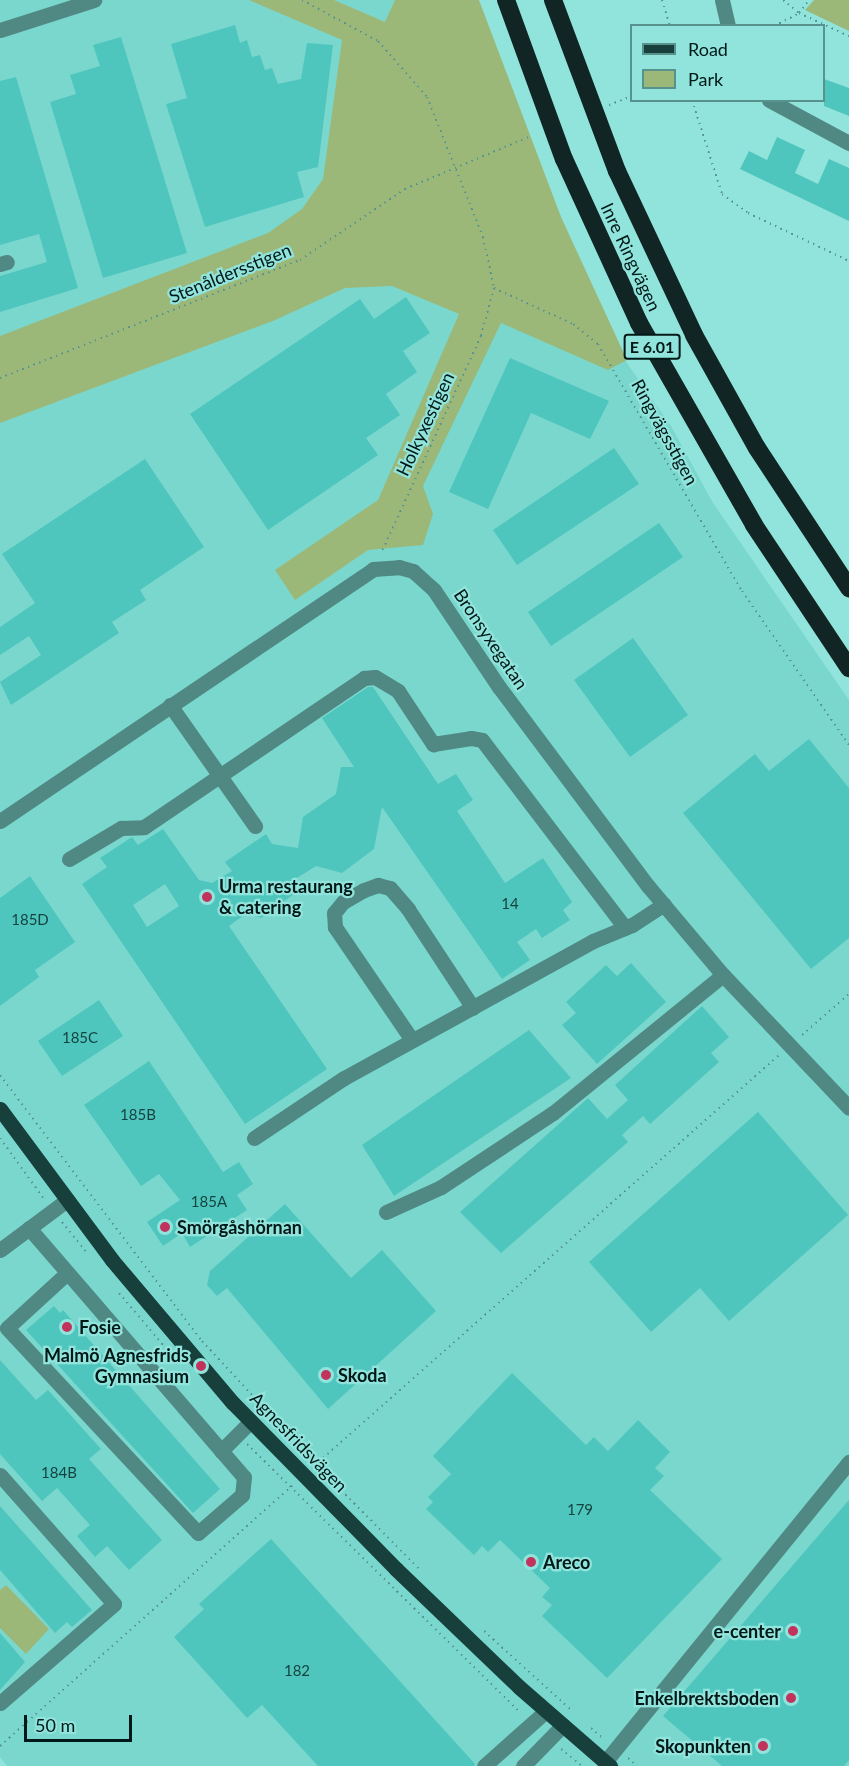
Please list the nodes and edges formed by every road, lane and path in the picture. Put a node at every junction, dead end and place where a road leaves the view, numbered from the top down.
1 (94, 0) edge
2 (302, 0) edge
3 (506, 0) edge
4 (553, 0) edge
5 (662, 0) edge
6 (722, 0) edge
7 (783, 0) edge
8 (809, 0) edge
9 (799, 13) junction
10 (669, 24) edge
11 (728, 24) edge
12 (778, 24) edge
13 (823, 24) edge
14 (825, 25) edge
15 (0, 30) edge
16 (849, 36) edge
17 (630, 97) edge
18 (693, 102) edge
19 (773, 102) edge
20 (607, 106) dead end
21 (531, 136) dead end
22 (849, 143) edge
23 (457, 167) junction
24 (849, 261) edge
25 (494, 288) junction
26 (0, 378) edge
27 (373, 569) junction
28 (849, 588) edge
29 (849, 668) edge
30 (170, 705) junction
31 (849, 744) edge
32 (219, 775) junction
33 (0, 821) edge
34 (255, 826) dead end
35 (69, 859) dead end
36 (664, 904) junction
37 (625, 928) junction
38 (723, 975) junction
39 (849, 994) edge
40 (472, 1008) junction
41 (412, 1040) junction
42 (790, 1046) junction
43 (0, 1075) edge
44 (849, 1108) edge
45 (0, 1109) edge
46 (254, 1138) dead end
47 (67, 1200) junction
48 (386, 1212) dead end
49 (29, 1228) junction
50 (0, 1250) edge
51 (66, 1274) junction
52 (251, 1421) junction
53 (221, 1451) junction
54 (849, 1462) edge
55 (310, 1470) junction
56 (324, 1473) dead end
57 (0, 1475) edge
58 (332, 1481) dead end
59 (424, 1574) dead end
60 (475, 1623) dead end
61 (0, 1703) edge
62 (546, 1711) junction
63 (572, 1712) dead end
64 (563, 1725) junction
65 (590, 1727) dead end
66 (0, 1746) edge
67 (616, 1749) junction
68 (608, 1764) edge
69 (484, 1766) edge
70 (523, 1766) edge
71 (637, 1766) edge

1 - 15 street
2 - 23 path
3 - 29 highway, Inre Ringvägen / E 6.01
4 - 28 highway, Inre Ringvägen / E 6.01
5 - 10 path
6 - 11 street
7 - 9 path
8 - 9 path
9 - 12 path
9 - 13 path
14 - 16 path
17 - 20 path
18 - 24 path
19 - 22 street
21 - 23 path
23 - 25 path
23 - 26 path, Stenåldersstigen
25 - 27 path, Holkyxestigen
25 - 31 path, Ringvägsstigen
27 - 30 street
27 - 36 street, Bronsyxegatan
30 - 32 street
30 - 33 street
32 - 34 street
32 - 35 street
32 - 37 street
36 - 37 street
36 - 38 street, Bronsyxegatan
37 - 40 street
38 - 42 street, Bronsyxegatan
38 - 48 street
39 - 42 path
40 - 41 street
40 - 41 street
41 - 46 street
42 - 44 street, Bronsyxegatan
42 - 55 path
43 - 55 path
45 - 47 main road, Agnesfridsvägen
47 - 49 street
47 - 52 main road, Agnesfridsvägen
49 - 50 street
49 - 51 street
51 - 53 street
51 - 53 street
52 - 53 street
52 - 55 main road, Agnesfridsvägen
54 - 67 street
55 - 56 path
55 - 62 main road, Agnesfridsvägen
55 - 66 path
57 - 61 street
58 - 59 path
60 - 63 path
62 - 64 main road, Agnesfridsvägen
62 - 69 street
64 - 68 main road, Agnesfridsvägen
64 - 70 street
65 - 67 path
67 - 68 street
67 - 71 path

